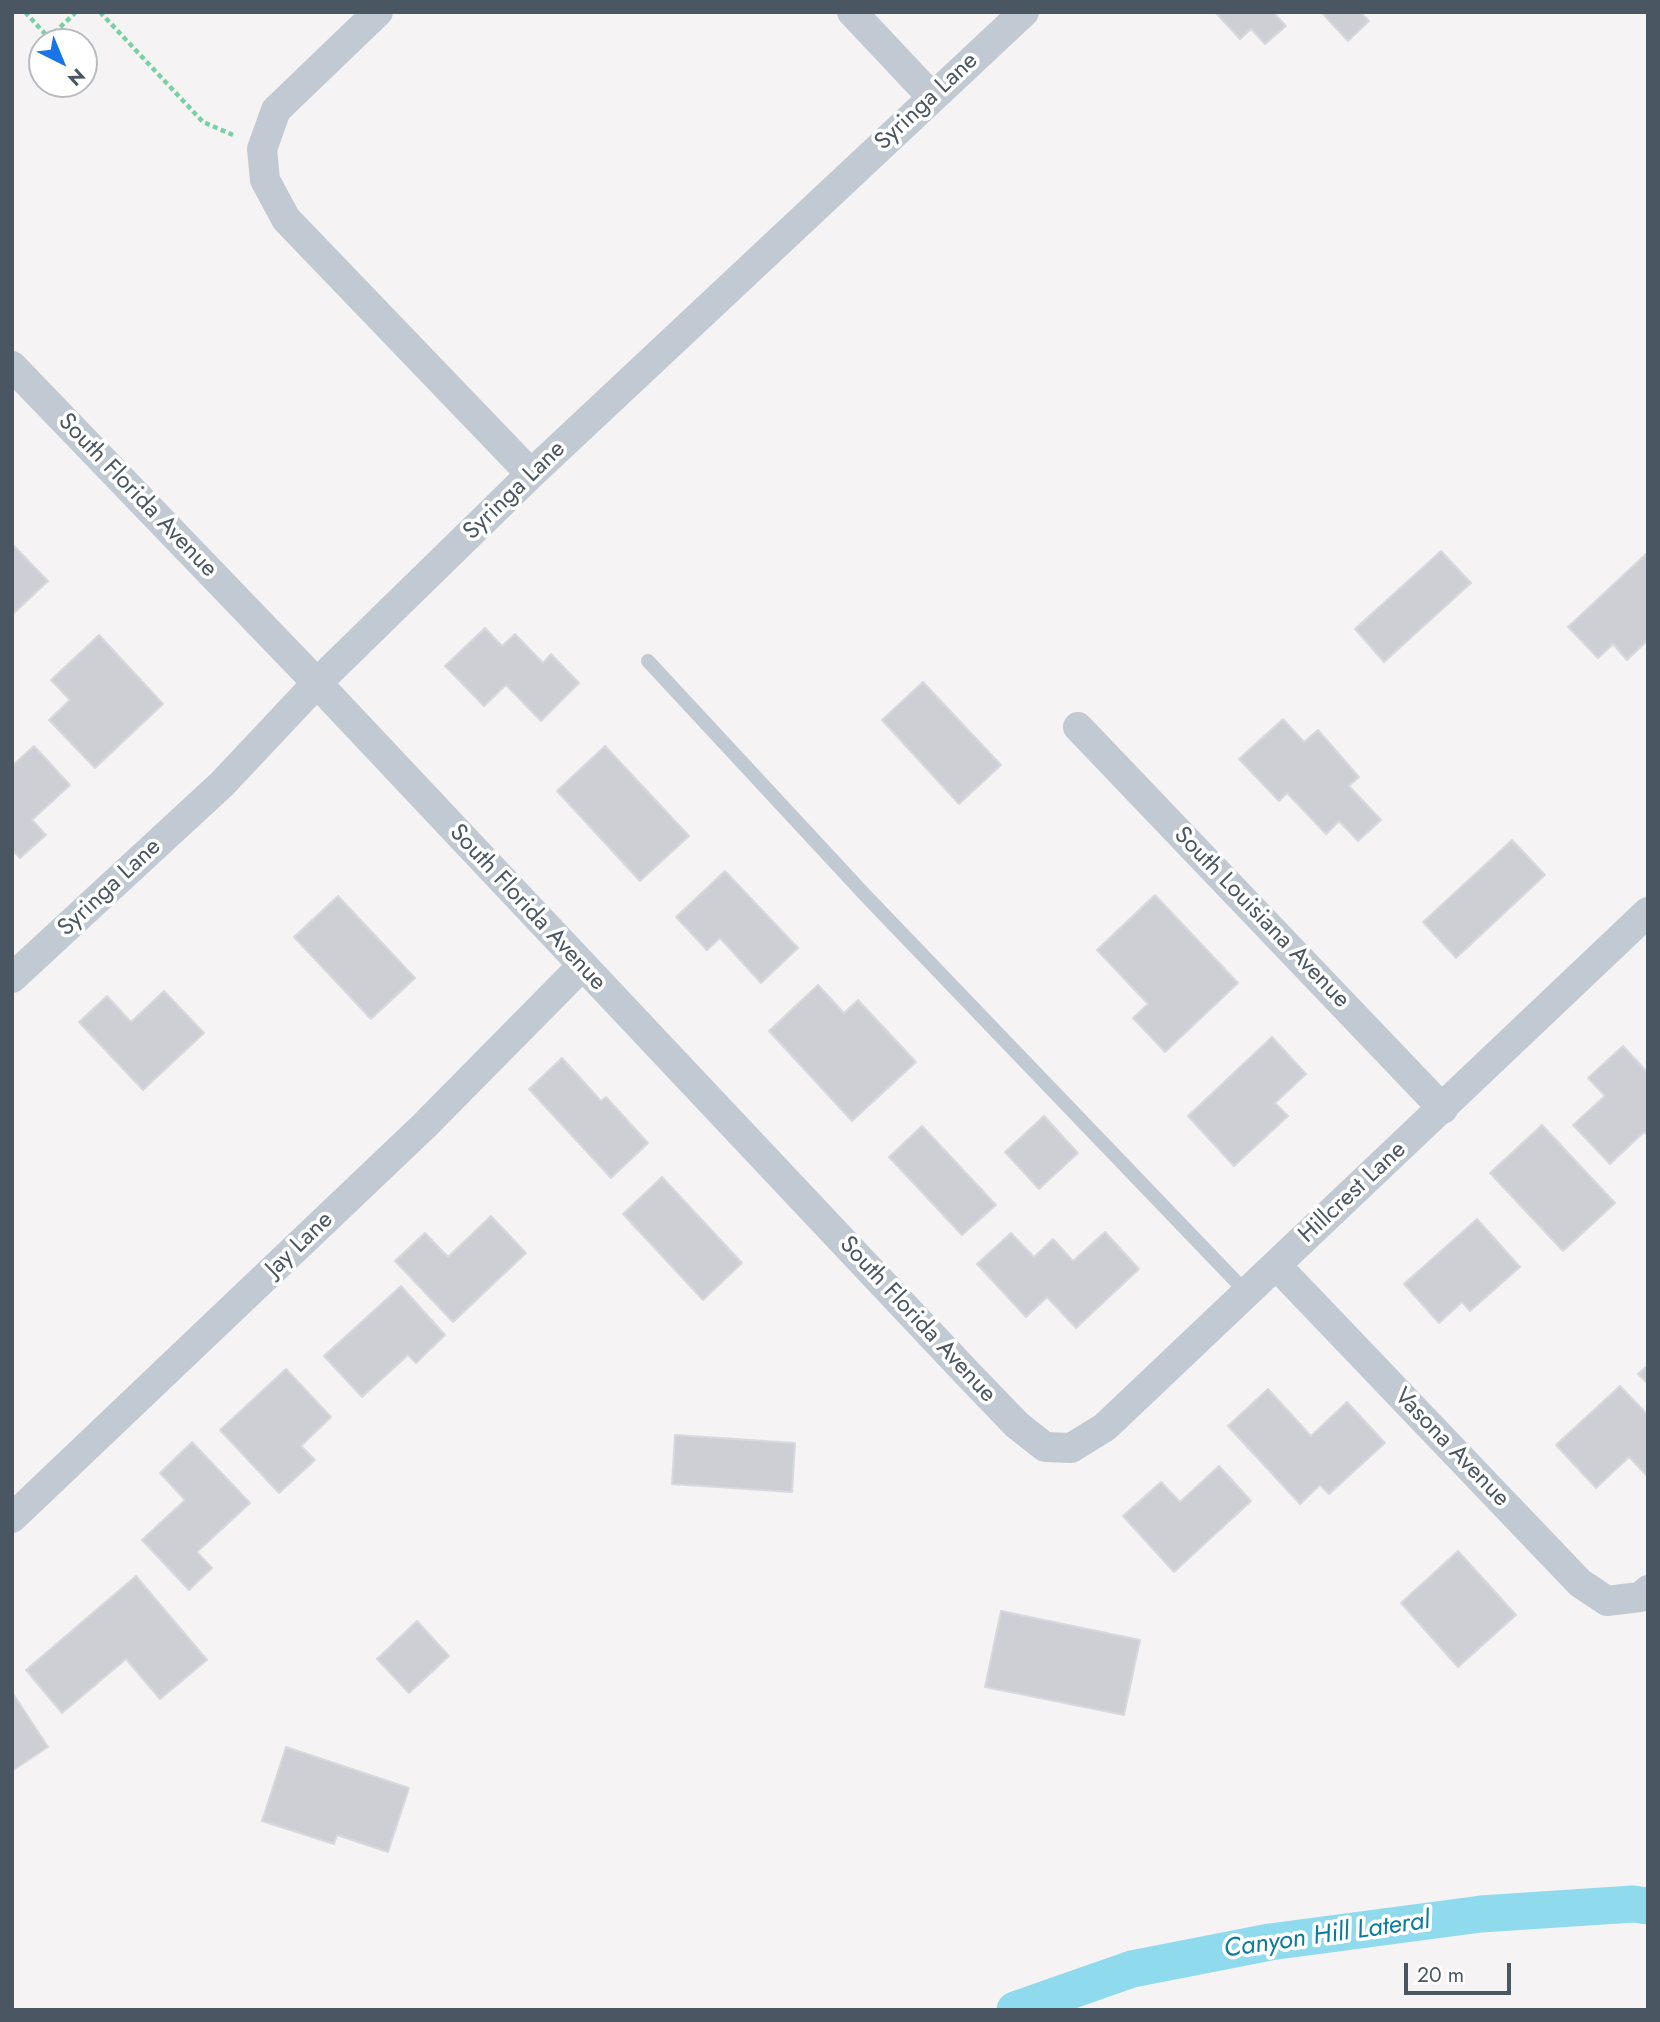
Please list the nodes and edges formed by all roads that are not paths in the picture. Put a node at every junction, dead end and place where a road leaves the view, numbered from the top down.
1 (378, 12) edge
2 (852, 12) edge
3 (1024, 12) edge
4 (932, 97) junction
5 (12, 366) edge
6 (531, 474) junction
7 (648, 661) dead end
8 (317, 683) junction
9 (1079, 727) dead end
10 (1648, 912) edge
11 (582, 966) junction
12 (12, 978) edge
13 (1443, 1109) junction
14 (1276, 1265) junction
15 (1247, 1293) junction
16 (1045, 1447) joint
17 (12, 1518) edge
18 (1644, 1594) edge

1 - 6 street
2 - 4 street
3 - 4 street, Syringa Lane
4 - 6 street, Syringa Lane
5 - 8 street, South Florida Avenue
6 - 8 street, Syringa Lane
7 - 15 lane
8 - 11 street, South Florida Avenue
8 - 12 street, Syringa Lane
9 - 13 street, South Louisiana Avenue
10 - 13 street, Hillcrest Lane
11 - 16 street, South Florida Avenue
11 - 17 street, Jay Lane
13 - 14 street, Hillcrest Lane
14 - 15 street, Hillcrest Lane
14 - 18 street, Vasona Avenue
15 - 16 street, Hillcrest Lane

